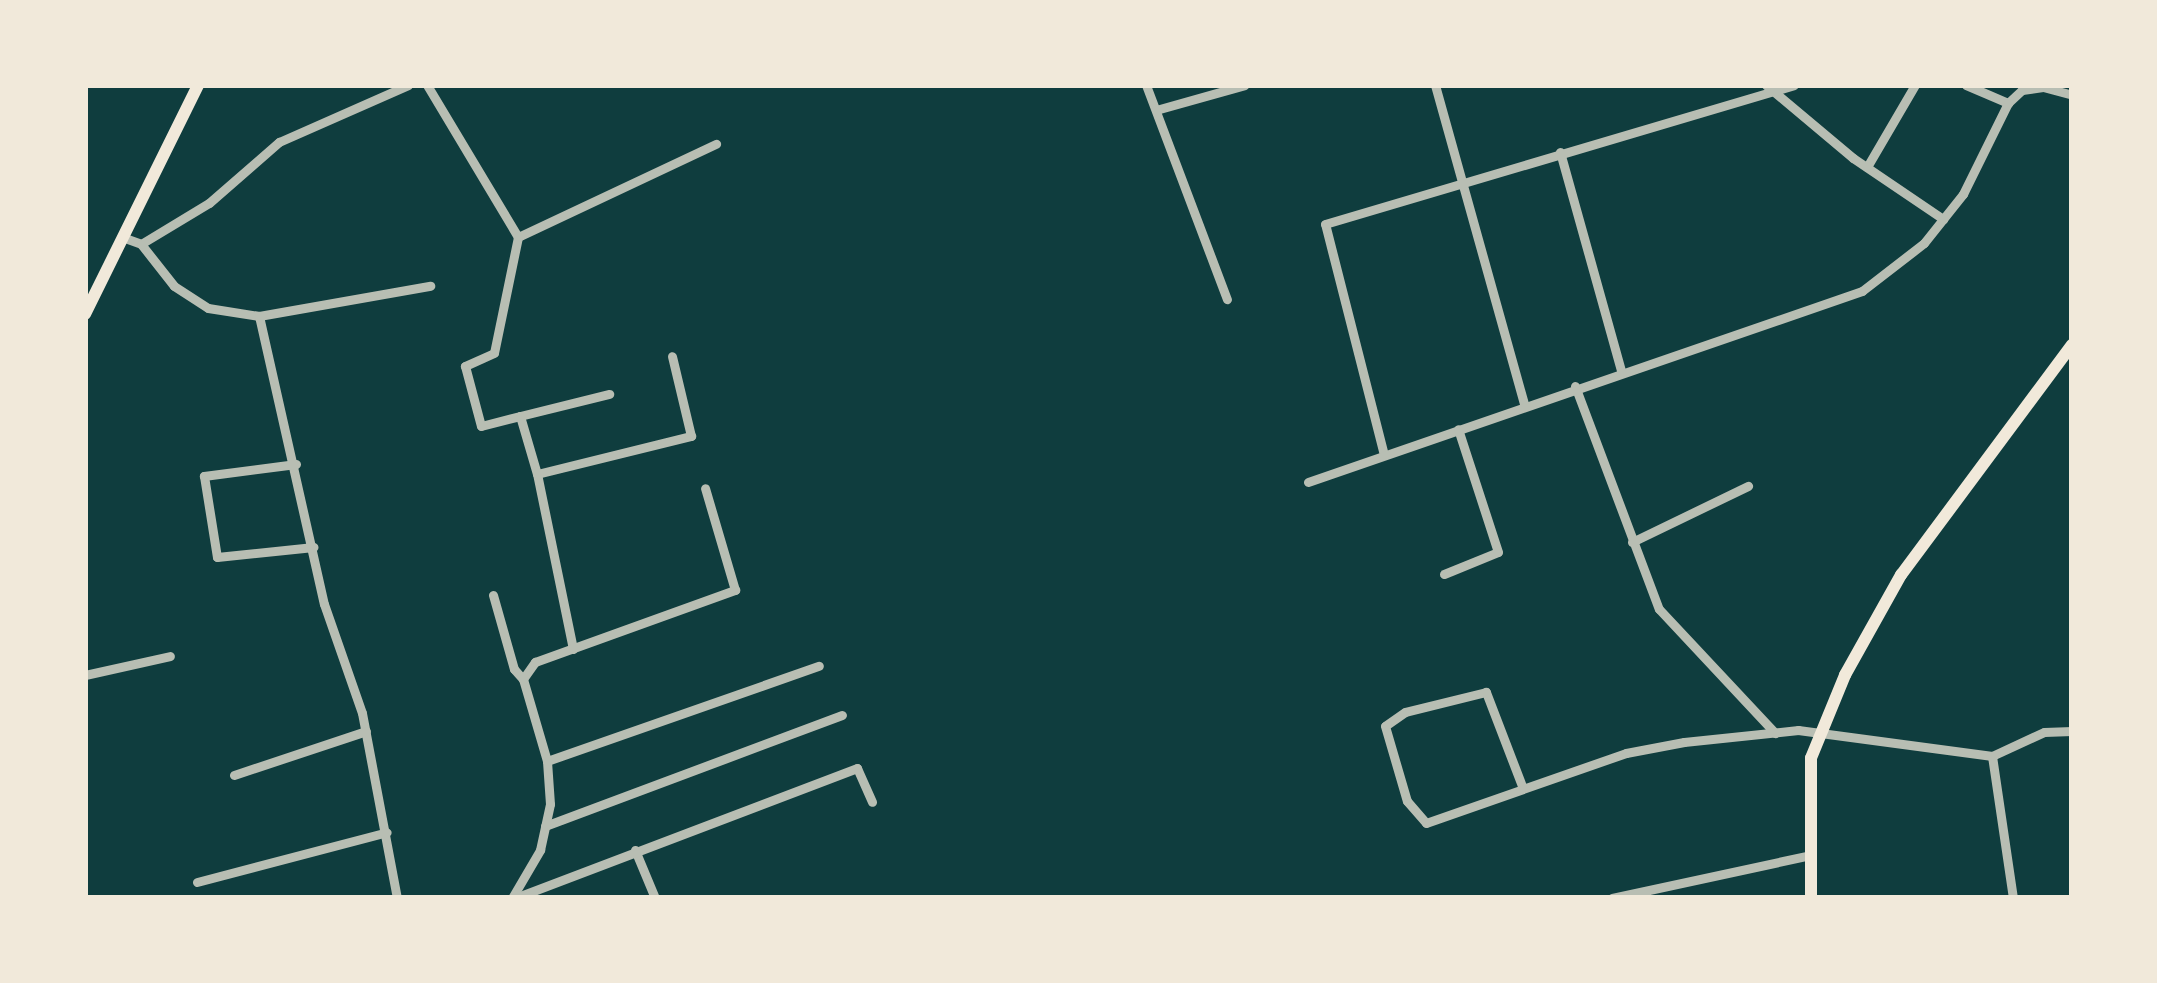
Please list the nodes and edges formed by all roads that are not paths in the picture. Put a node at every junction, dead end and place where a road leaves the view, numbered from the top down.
1 (198, 85) edge
2 (408, 85) edge
3 (427, 85) edge
4 (1146, 85) edge
5 (1245, 85) edge
6 (1436, 85) edge
7 (1794, 85) edge
8 (1915, 85) edge
9 (1966, 85) edge
10 (1768, 89) edge
11 (2072, 95) edge
12 (2008, 103) junction
13 (1156, 110) junction
14 (716, 144) dead end
15 (1560, 152) junction
16 (1868, 167) junction
17 (1461, 183) junction
18 (1943, 219) junction
19 (122, 237) junction
20 (518, 237) junction
21 (141, 244) junction
22 (430, 286) dead end
23 (90, 295) edge
24 (1228, 299) dead end
25 (85, 314) edge
26 (259, 316) junction
27 (2072, 345) edge
28 (672, 356) dead end
29 (1621, 371) junction
30 (1575, 386) junction
31 (609, 394) dead end
32 (1524, 404) junction
33 (520, 416) junction
34 (1458, 429) junction
35 (1384, 454) junction
36 (296, 464) junction
37 (537, 474) junction
38 (1308, 482) dead end
39 (1748, 486) dead end
40 (705, 488) dead end
41 (1632, 542) junction
42 (312, 547) junction
43 (1444, 574) dead end
44 (493, 595) dead end
45 (573, 649) junction
46 (170, 656) dead end
47 (820, 666) dead end
48 (85, 674) edge
49 (523, 679) junction
50 (842, 715) dead end
51 (366, 731) junction
52 (1821, 731) junction
53 (2072, 731) edge
54 (1775, 732) junction
55 (1992, 756) junction
56 (547, 761) junction
57 (234, 775) dead end
58 (1522, 786) junction
59 (872, 802) dead end
60 (545, 826) junction
61 (387, 832) junction
62 (635, 850) junction
63 (1810, 856) junction
64 (197, 882) dead end
65 (397, 898) edge
66 (514, 898) edge
67 (655, 898) edge
68 (1612, 898) edge
69 (1812, 898) edge
70 (2014, 898) edge

1 - 19 main road
2 - 21 street
3 - 20 street
4 - 13 street
5 - 13 street
6 - 17 street
7 - 10 street
8 - 16 street
9 - 12 street
10 - 15 street
10 - 16 street
11 - 12 street
12 - 18 street
13 - 24 street
14 - 20 street
15 - 17 street
15 - 29 street
16 - 18 street
17 - 32 street
17 - 35 street
18 - 29 street
19 - 21 street
19 - 23 main road
20 - 33 street
21 - 26 street
22 - 26 street
23 - 25 main road
26 - 36 street
27 - 52 main road
28 - 37 street
29 - 30 street
30 - 32 street
30 - 41 street
31 - 33 street
32 - 34 street
33 - 37 street
34 - 35 street
34 - 43 street
35 - 38 street
36 - 42 street
36 - 42 street
37 - 45 street
39 - 41 street
40 - 45 street
41 - 54 street
42 - 51 street
44 - 49 street
45 - 49 street
46 - 48 street
47 - 56 street
49 - 56 street
50 - 60 street
51 - 57 street
51 - 61 street
52 - 54 street
52 - 55 street
52 - 63 main road
53 - 55 street
54 - 58 street
55 - 70 street
56 - 60 street
58 - 58 street
59 - 62 street
60 - 66 street
61 - 64 street
61 - 65 street
62 - 66 street
62 - 67 street
63 - 68 street
63 - 69 main road

